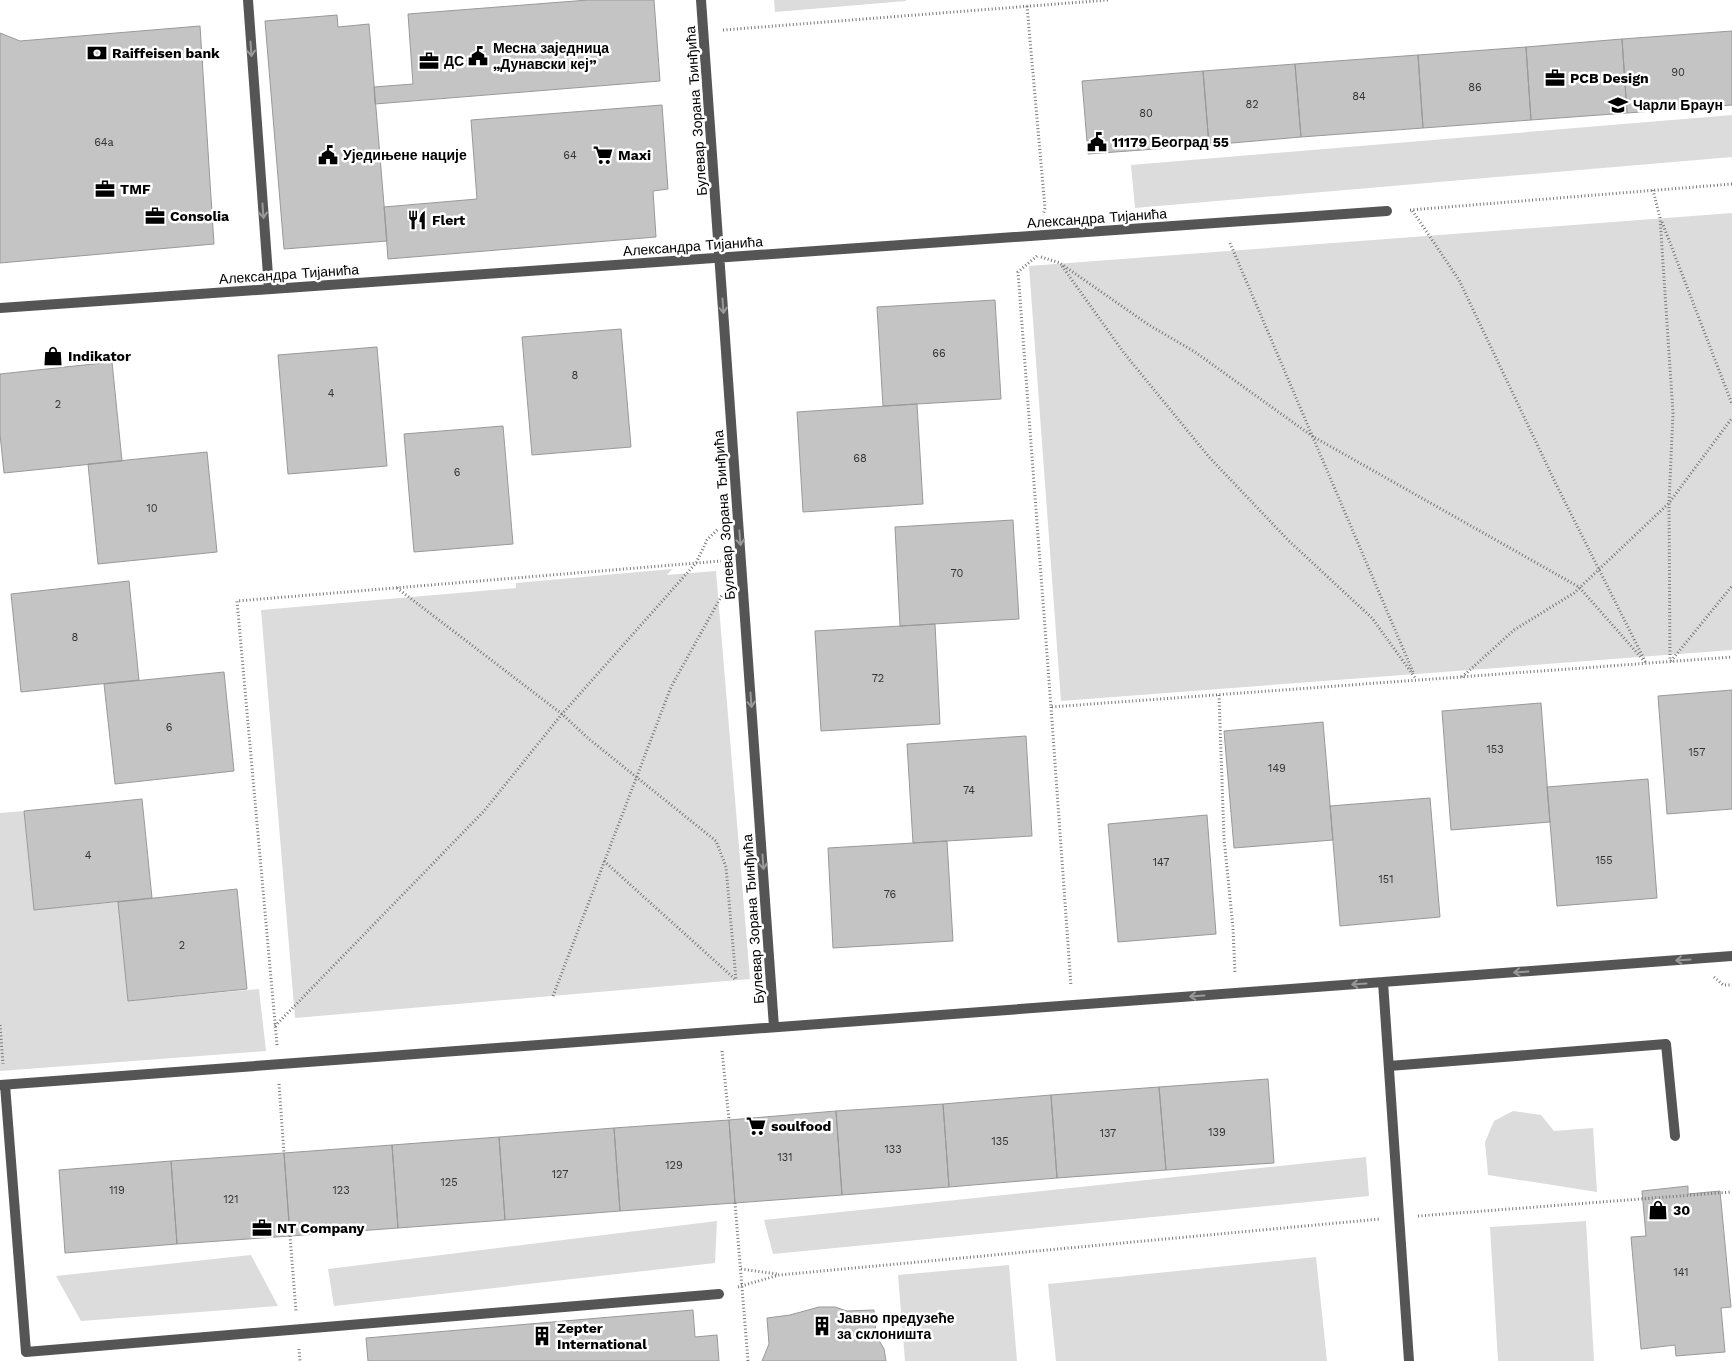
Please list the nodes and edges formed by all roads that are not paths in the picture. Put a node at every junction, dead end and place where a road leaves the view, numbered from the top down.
1 (248, 0) edge
2 (701, 0) edge
3 (1387, 211) road end
4 (720, 258) junction
5 (269, 289) junction
6 (0, 308) edge
7 (1732, 956) edge
8 (1383, 982) junction
9 (774, 1027) junction
10 (1389, 1066) junction
11 (2, 1085) edge
12 (1676, 1136) dead end
13 (718, 1294) road end
14 (1409, 1361) edge

1 -> 5 street
2 - 4 street, Булевар Зорана Ђинђића
3 - 4 street, Александра Тијанића
4 - 5 street, Александра Тијанића
4 -> 9 street, Булевар Зорана Ђинђића
5 - 6 street, Александра Тијанића
7 -> 8 street
8 -> 9 street
8 - 10 street
9 - 11 street
10 - 12 street
10 - 14 street
11 - 13 street

